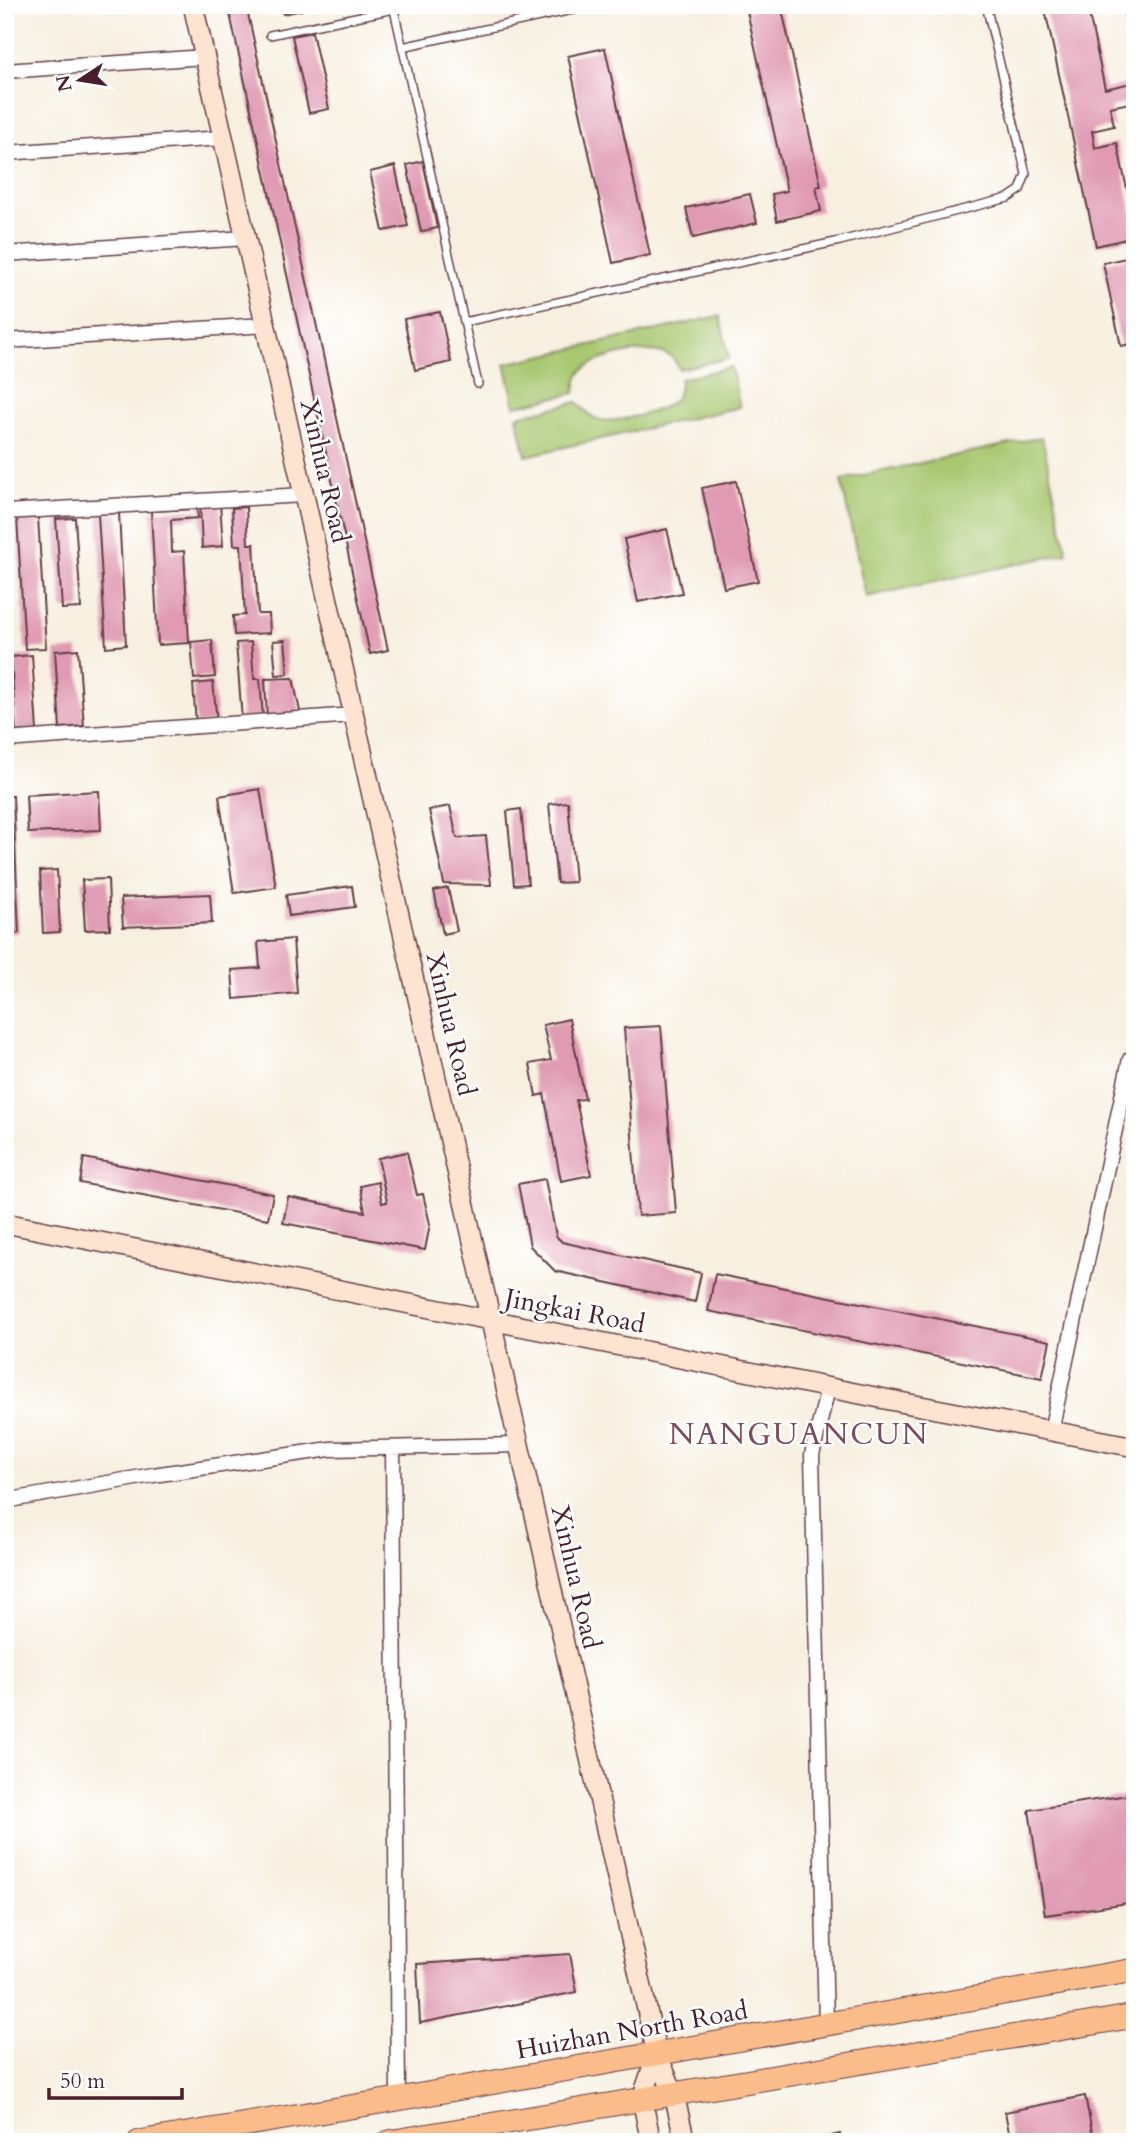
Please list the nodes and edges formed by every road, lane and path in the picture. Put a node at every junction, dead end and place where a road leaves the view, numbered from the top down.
1 (193, 5) edge
2 (595, 5) edge
3 (986, 5) edge
4 (1126, 5) edge
5 (394, 7) edge
6 (270, 36) dead end
7 (1135, 44) edge
8 (402, 47) junction
9 (205, 57) junction
10 (5, 71) edge
11 (223, 138) junction
12 (5, 153) edge
13 (246, 238) junction
14 (5, 254) edge
15 (464, 322) junction
16 (265, 325) junction
17 (5, 341) edge
18 (478, 384) dead end
19 (304, 495) junction
20 (5, 512) edge
21 (354, 715) junction
22 (5, 740) edge
23 (1135, 1056) edge
24 (5, 1223) edge
25 (491, 1321) junction
26 (828, 1388) junction
27 (1051, 1431) junction
28 (519, 1445) junction
29 (1135, 1447) edge
30 (393, 1448) junction
31 (5, 1501) edge
32 (1135, 1970) edge
33 (1135, 2016) edge
34 (826, 2024) junction
35 (657, 2053) junction
36 (674, 2094) junction
37 (398, 2099) junction
38 (642, 2099) junction
39 (139, 2142) edge
40 (389, 2142) edge
41 (651, 2142) edge
42 (685, 2142) edge

1 - 9 main road, Xinhua Road
2 - 8 lane
3 - 15 lane
4 - 7 lane
5 - 6 lane
5 - 8 lane
8 - 15 lane
9 - 10 street
9 - 11 main road, Xinhua Road
11 - 12 street
11 - 13 main road, Xinhua Road
13 - 14 street
13 - 16 main road, Xinhua Road
15 - 18 lane
16 - 17 street
16 - 19 main road, Xinhua Road
19 - 20 street
19 - 21 main road, Xinhua Road
21 - 22 street
21 - 25 main road, Xinhua Road
23 - 27 street
24 - 25 main road, Jingkai Road
25 - 26 main road, Jingkai Road
25 - 28 main road, Xinhua Road
26 - 27 main road, Jingkai Road
26 - 34 street
27 - 29 main road, Jingkai Road
28 - 30 street
28 - 35 main road, Xinhua Road
30 - 31 street
30 - 37 street
32 - 34 main road, Huizhan North Road
33 - 36 main road
34 - 35 main road, Huizhan North Road
35 - 36 main road, Xinhua Road
35 - 37 main road, Huizhan North Road
35 - 38 main road
36 - 38 main road
36 - 42 main road, Xinhua Road
37 - 39 main road, Huizhan North Road
38 - 40 main road
38 - 41 main road

